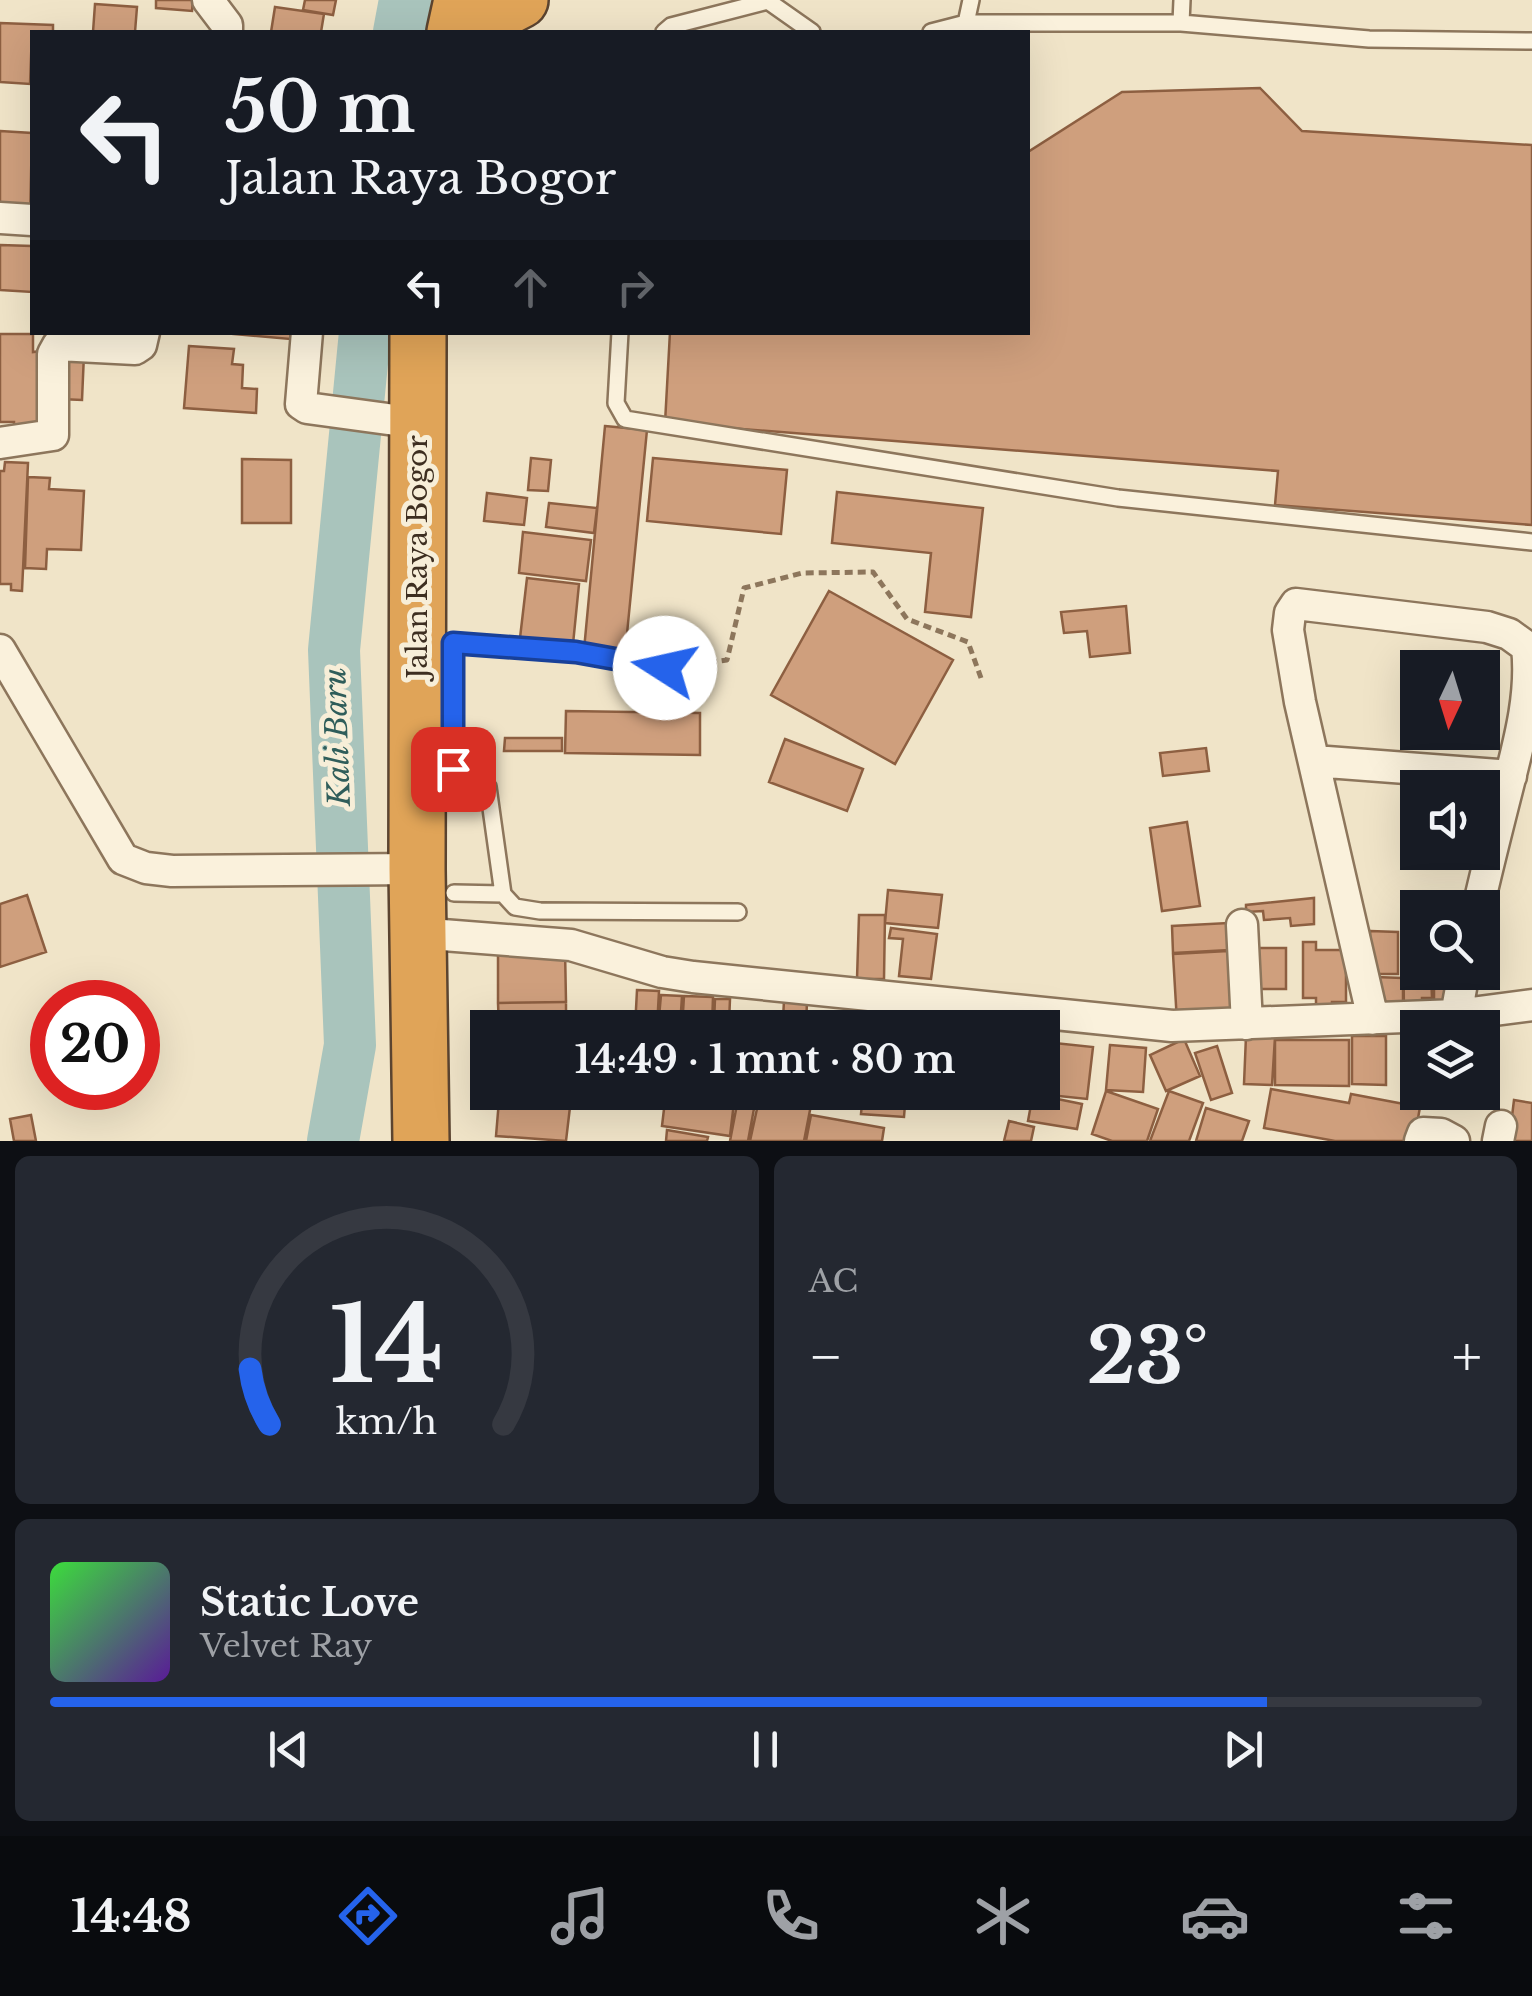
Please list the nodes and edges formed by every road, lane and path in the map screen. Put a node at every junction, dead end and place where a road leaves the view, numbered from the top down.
1 (208, 0) edge
2 (971, 0) edge
3 (1182, 0) edge
4 (966, 23) junction
5 (1181, 23) junction
6 (227, 30) edge
7 (666, 30) edge
8 (809, 30) edge
9 (939, 30) edge
10 (1532, 41) edge
11 (0, 218) edge
12 (30, 220) edge
13 (143, 335) edge
14 (307, 335) edge
15 (417, 335) edge
16 (454, 335) edge
17 (620, 335) edge
18 (393, 420) junction
19 (0, 444) edge
20 (1532, 542) edge
21 (453, 643) junction
22 (0, 650) edge
23 (665, 668) joint
24 (981, 678) dead end
25 (1314, 761) junction
26 (1510, 776) junction
27 (1482, 890) edge
28 (437, 899) junction
29 (738, 912) dead end
30 (1242, 925) dead end
31 (1532, 1005) edge
32 (1494, 1010) edge
33 (1400, 1017) edge
34 (1373, 1018) junction
35 (1247, 1024) junction
36 (421, 1141) edge
37 (455, 1141) edge
38 (1420, 1141) edge
39 (1454, 1141) edge

1 - 6 street
2 - 4 lane
3 - 5 lane
4 - 5 lane
4 - 9 lane
5 - 10 lane
7 - 8 lane
11 - 12 street
13 - 19 street
14 - 18 street
15 - 18 highway, Jalan Raya Bogor
16 - 21 highway, Jalan Raya Bogor
17 - 20 lane
18 - 28 highway, Jalan Raya Bogor
21 - 23 lane
21 - 28 highway, Jalan Raya Bogor
22 - 28 street
23 - 24 path
25 - 26 street
25 - 26 street
25 - 34 street
26 - 27 street
28 - 29 lane
28 - 35 street
28 - 36 highway, Jalan Raya Bogor
28 - 37 highway, Jalan Raya Bogor
30 - 35 street
31 - 32 street
33 - 34 street
34 - 35 street
38 - 39 street

